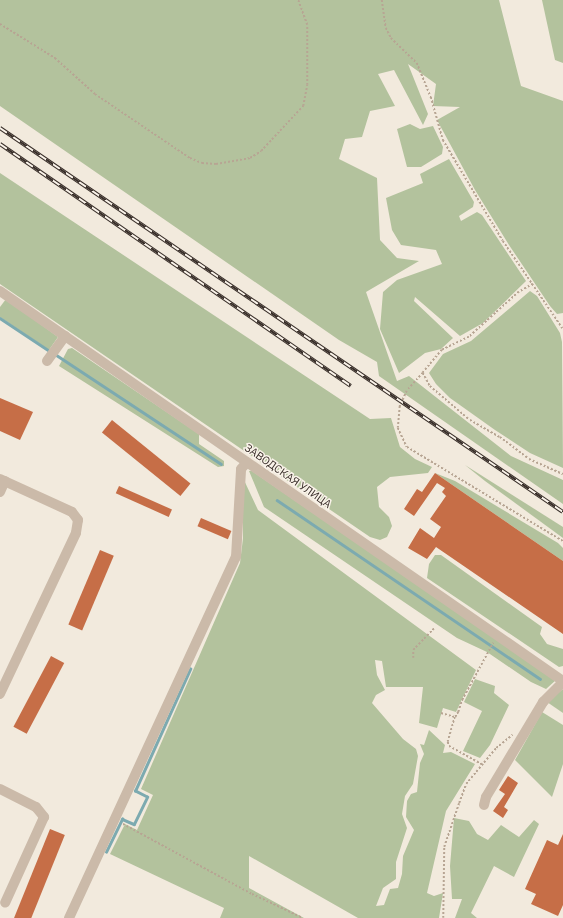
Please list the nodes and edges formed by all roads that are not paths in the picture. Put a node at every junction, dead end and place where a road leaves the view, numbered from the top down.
1 (2, 296) edge
2 (64, 336) junction
3 (47, 361) dead end
4 (247, 462) junction
5 (241, 474) junction
6 (3, 480) edge
7 (232, 480) dead end
8 (0, 492) edge
9 (563, 681) edge
10 (0, 694) edge
11 (0, 789) edge
12 (484, 806) dead end
13 (4, 903) dead end
14 (69, 918) edge

1 - 2 street, ЗАВОДСКАЯ УЛИЦА
2 - 3 street
2 - 4 street, ЗАВОДСКАЯ УЛИЦА
4 - 5 street
4 - 9 street, ЗАВОДСКАЯ УЛИЦА
5 - 7 street
5 - 14 street
6 - 8 street
6 - 10 street
9 - 12 street
11 - 13 street

